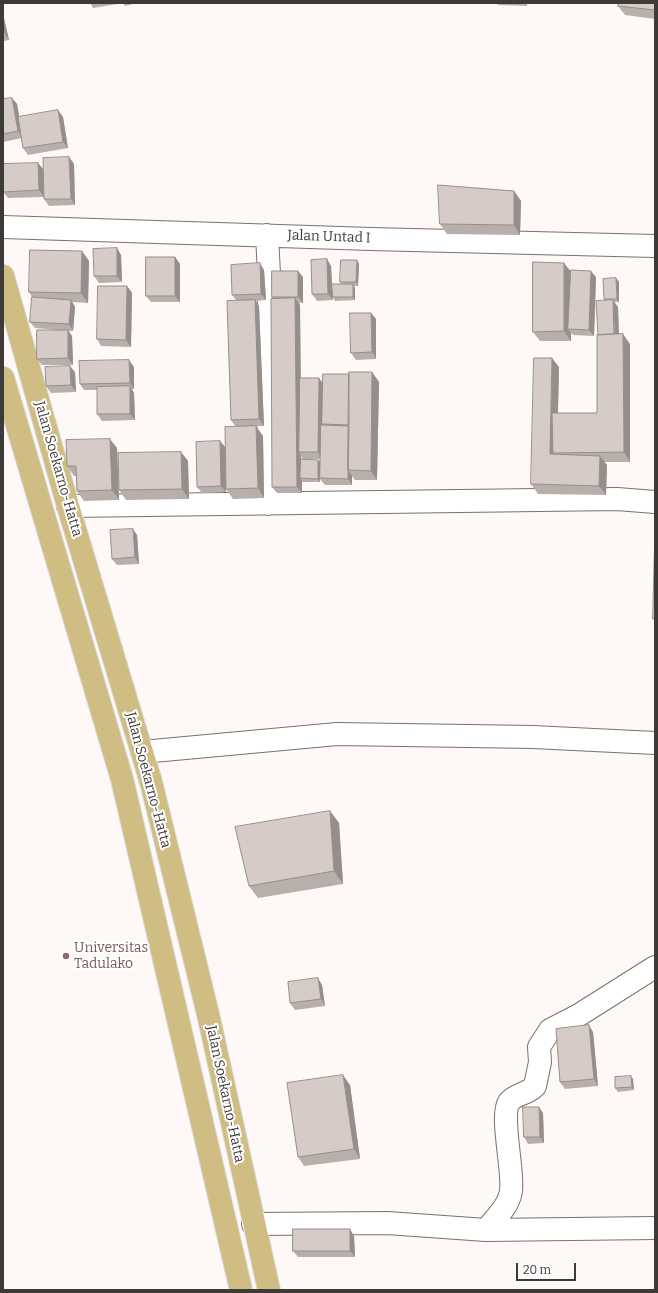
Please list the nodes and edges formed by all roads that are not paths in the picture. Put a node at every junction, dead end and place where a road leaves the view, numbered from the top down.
1 (3, 227) edge
2 (267, 235) junction
3 (655, 246) edge
4 (3, 276) edge
5 (3, 378) edge
6 (655, 502) edge
7 (268, 504) junction
8 (68, 506) junction
9 (655, 743) edge
10 (142, 752) junction
11 (655, 967) edge
12 (253, 1224) junction
13 (655, 1228) edge
14 (486, 1230) junction
15 (241, 1290) edge
16 (269, 1290) edge

1 - 2 street, Jalan Untad I
2 - 3 street, Jalan Untad I
2 - 7 street
4 - 8 main road, Jalan Soekarno-Hatta
5 - 15 main road, Jalan Soekarno-Hatta
6 - 7 street
7 - 8 street
8 - 10 main road, Jalan Soekarno-Hatta
9 - 10 street
10 - 12 main road, Jalan Soekarno-Hatta
11 - 14 street
12 - 14 street
12 - 16 main road, Jalan Soekarno-Hatta
13 - 14 street

